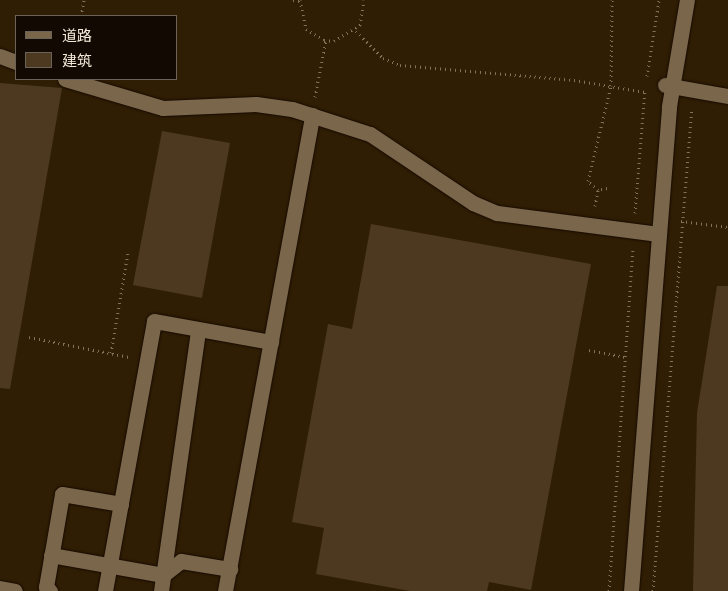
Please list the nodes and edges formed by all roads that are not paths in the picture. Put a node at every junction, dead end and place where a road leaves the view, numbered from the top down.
1 (678, 0) edge
2 (687, 0) edge
3 (0, 56) edge
4 (15, 62) edge
5 (68, 80) edge
6 (669, 80) junction
7 (728, 86) edge
8 (728, 96) edge
9 (312, 115) junction
10 (648, 233) junction
11 (198, 330) junction
12 (271, 342) junction
13 (121, 504) junction
14 (51, 556) junction
15 (110, 566) junction
16 (230, 569) junction
17 (163, 575) junction
18 (0, 588) edge
19 (15, 591) edge
20 (50, 591) edge
21 (105, 591) edge
22 (161, 591) edge
23 (225, 591) edge
24 (622, 591) edge
25 (631, 591) edge

1 - 6 street
2 - 6 street
3 - 4 street
5 - 9 street
6 - 7 street
6 - 8 street
6 - 10 street
9 - 10 street
9 - 12 street
10 - 24 street
10 - 25 street
11 - 12 street
11 - 13 street
11 - 17 street
12 - 16 street
13 - 14 street
13 - 15 street
14 - 15 street
14 - 20 street
15 - 17 street
15 - 21 street
16 - 17 street
16 - 23 street
17 - 22 street
18 - 19 street

